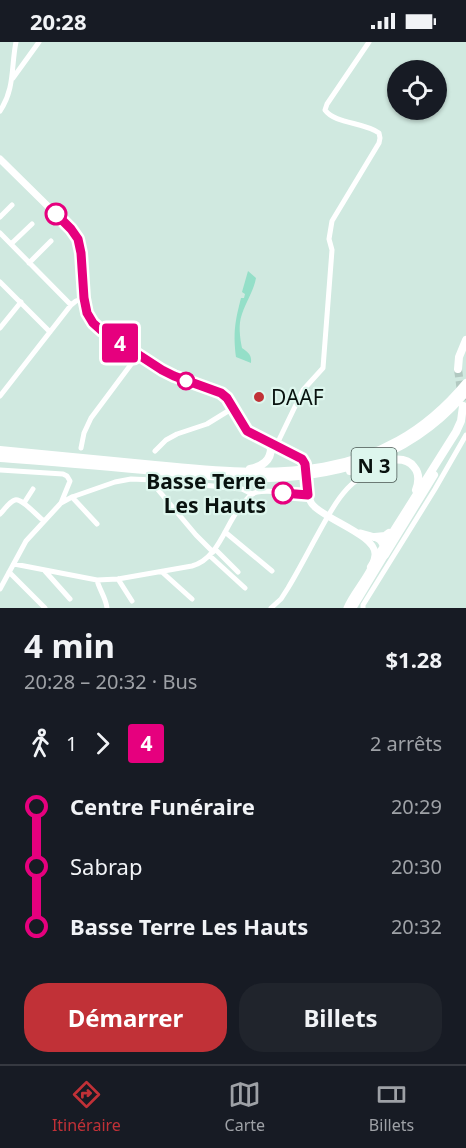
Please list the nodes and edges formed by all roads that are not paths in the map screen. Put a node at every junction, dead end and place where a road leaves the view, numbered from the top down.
1 (16, 42) edge
2 (39, 42) edge
3 (369, 42) edge
4 (13, 78) junction
5 (0, 111) edge
6 (0, 159) edge
7 (12, 205) dead end
8 (0, 217) edge
9 (32, 224) dead end
10 (0, 232) edge
11 (51, 241) dead end
12 (11, 244) junction
13 (29, 263) junction
14 (0, 283) edge
15 (84, 298) junction
16 (21, 302) junction
17 (71, 305) junction
18 (0, 328) edge
19 (50, 332) junction
20 (466, 340) edge
21 (138, 355) junction
22 (458, 369) tunnel mouth
23 (466, 383) edge
24 (1, 392) edge
25 (466, 392) edge
26 (463, 406) dead end
27 (233, 408) junction
28 (240, 420) junction
29 (466, 422) edge
30 (252, 434) junction
31 (466, 435) edge
32 (266, 440) junction
33 (278, 444) junction
34 (81, 448) dead end
35 (0, 450) edge
36 (155, 451) dead end
37 (0, 458) edge
38 (269, 458) junction
39 (155, 465) junction
40 (0, 470) edge
41 (295, 476) junction
42 (367, 476) dead end
43 (154, 480) junction
44 (307, 481) dead end
45 (33, 489) dead end
46 (252, 494) junction
47 (308, 495) junction
48 (72, 497) junction
49 (412, 502) junction
50 (24, 503) junction
51 (61, 503) junction
52 (0, 514) edge
53 (327, 516) junction
54 (400, 520) junction
55 (44, 521) junction
56 (97, 524) dead end
57 (225, 532) junction
58 (373, 540) junction
59 (384, 546) junction
60 (212, 552) junction
61 (385, 555) junction
62 (14, 564) junction
63 (371, 567) junction
64 (44, 570) junction
65 (272, 571) dead end
66 (9, 572) junction
67 (162, 572) junction
68 (238, 572) dead end
69 (118, 579) junction
70 (97, 580) junction
71 (245, 588) dead end
72 (0, 589) edge
73 (70, 599) dead end
74 (192, 599) dead end
75 (132, 601) dead end
76 (45, 608) edge
77 (107, 608) edge
78 (271, 608) edge
79 (347, 608) edge
80 (353, 608) edge
81 (363, 608) edge

1 - 4 street
2 - 4 street
3 - 33 street
4 - 5 street
6 - 15 main road
7 - 8 street
9 - 12 street
10 - 12 street
11 - 13 street
12 - 13 street
13 - 17 street
14 - 16 street
15 - 17 street
15 - 21 main road
16 - 18 street
16 - 19 street
17 - 19 street
19 - 24 street
20 - 22 highway
21 - 27 main road
21 - 34 street
23 - 39 highway, N 3
25 - 41 highway, N 3
26 - 49 highway
27 - 28 main road
27 - 36 street
28 - 30 main road
28 - 33 main road
29 - 61 highway
30 - 32 main road
30 - 33 main road
31 - 81 street
32 - 33 main road
32 - 38 highway
33 - 38 street
35 - 39 highway, N 3
37 - 41 highway, N 3
38 - 39 highway, N 3
40 - 51 street
41 - 49 highway, N 3
42 - 53 street
43 - 46 street
43 - 48 street
43 - 60 street
44 - 47 main road
45 - 50 street
46 - 47 street
46 - 57 street
47 - 53 main road
48 - 51 street
48 - 56 street
49 - 54 highway
50 - 52 street
50 - 55 street
51 - 55 street
53 - 58 main road
53 - 78 street
54 - 58 highway
54 - 59 highway
55 - 62 street
57 - 60 street
57 - 65 street
58 - 59 main road
58 - 63 main road
59 - 61 main road
59 - 63 highway
60 - 67 street
60 - 68 street
60 - 71 street
61 - 80 main road
62 - 64 street
62 - 66 street
63 - 79 main road
64 - 70 street
64 - 73 street
66 - 72 street
66 - 76 street
67 - 69 street
67 - 74 street
69 - 70 street
69 - 75 street
70 - 77 street

